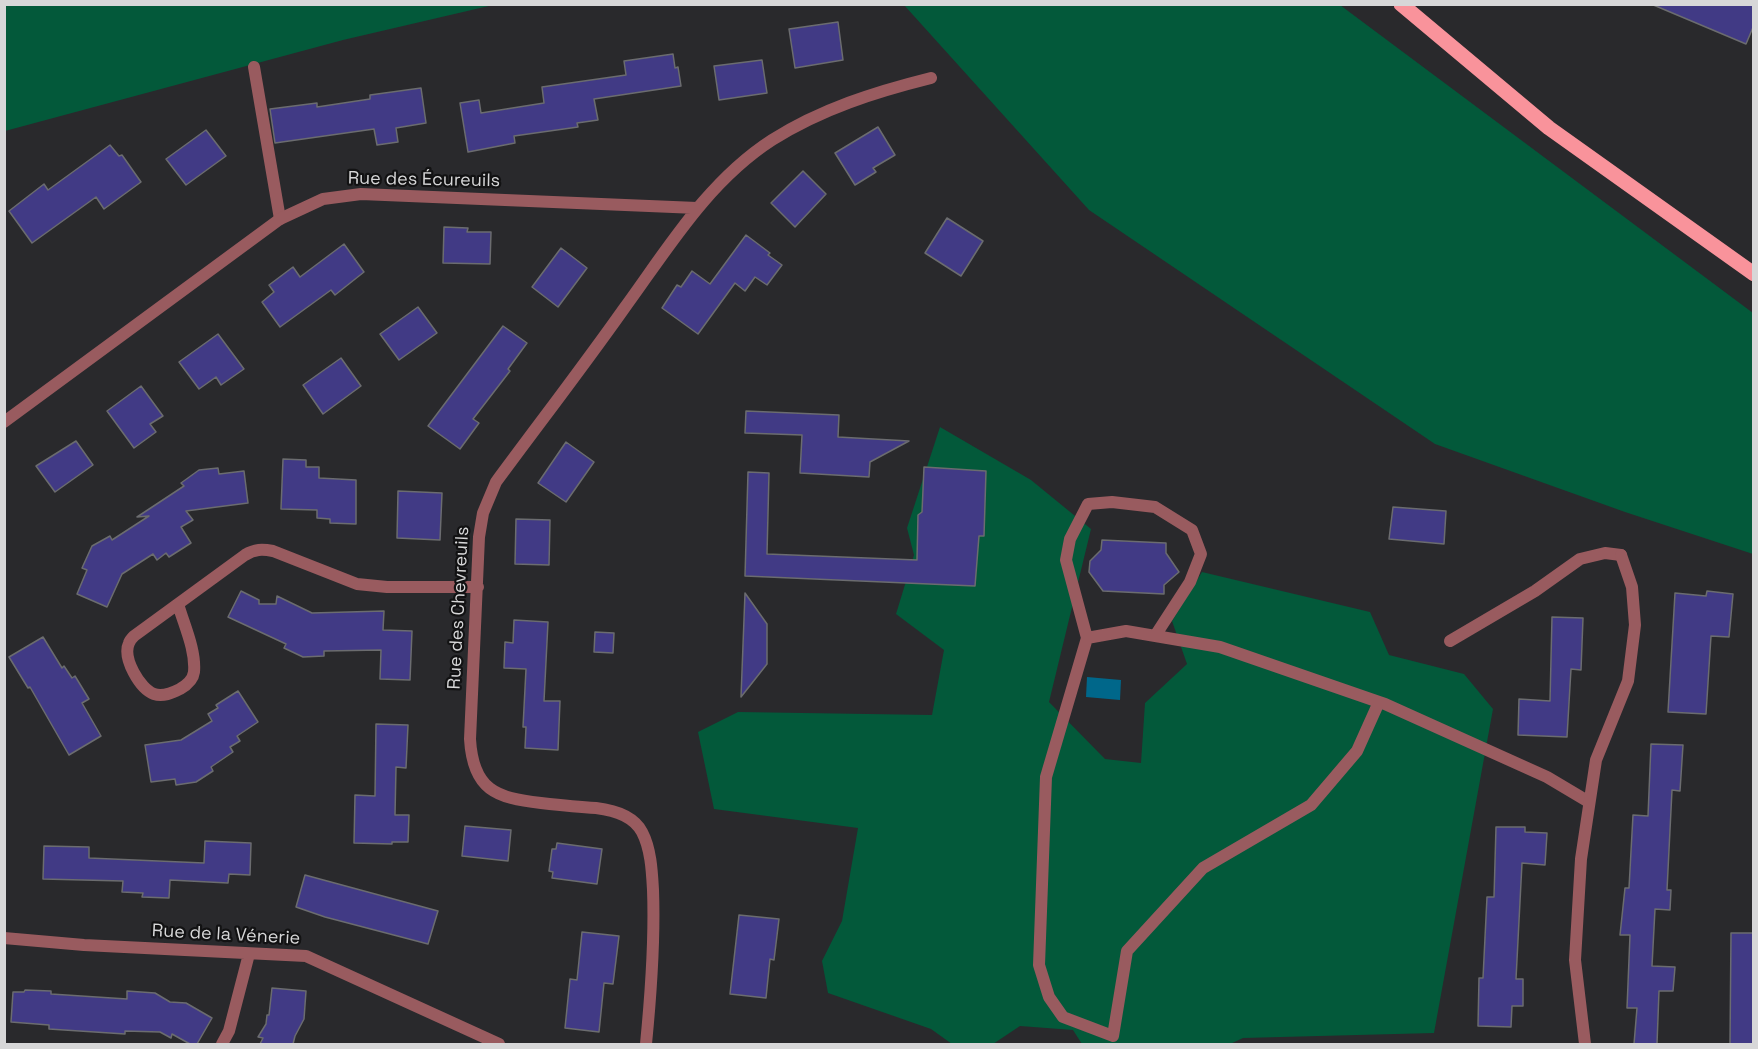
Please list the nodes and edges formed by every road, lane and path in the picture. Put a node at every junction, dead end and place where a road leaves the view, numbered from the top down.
1 (1401, 4) edge
2 (254, 67) dead end
3 (931, 78) dead end
4 (697, 208) junction
5 (280, 219) junction
6 (1754, 273) edge
7 (4, 422) edge
8 (478, 586) junction
9 (178, 604) junction
10 (1155, 636) junction
11 (1088, 638) junction
12 (1450, 641) dead end
13 (1379, 702) junction
14 (1589, 801) junction
15 (4, 938) edge
16 (249, 954) junction
17 (1113, 1040) edge
18 (222, 1044) edge
19 (499, 1044) edge
20 (646, 1044) edge
21 (1585, 1044) edge

1 - 6 main road
2 - 5 street
3 - 4 street, Rue des Chevreuils
4 - 5 street, Rue des Écureuils
4 - 8 street, Rue des Chevreuils
5 - 7 street, Rue des Écureuils
8 - 9 street
8 - 20 street, Rue des Chevreuils
9 - 9 street
10 - 11 street
10 - 11 street
10 - 13 street
11 - 17 street
12 - 14 street
13 - 14 street
13 - 17 street
14 - 21 street
15 - 16 street, Rue de la Vénerie
16 - 18 street
16 - 19 street, Rue de la Vénerie

